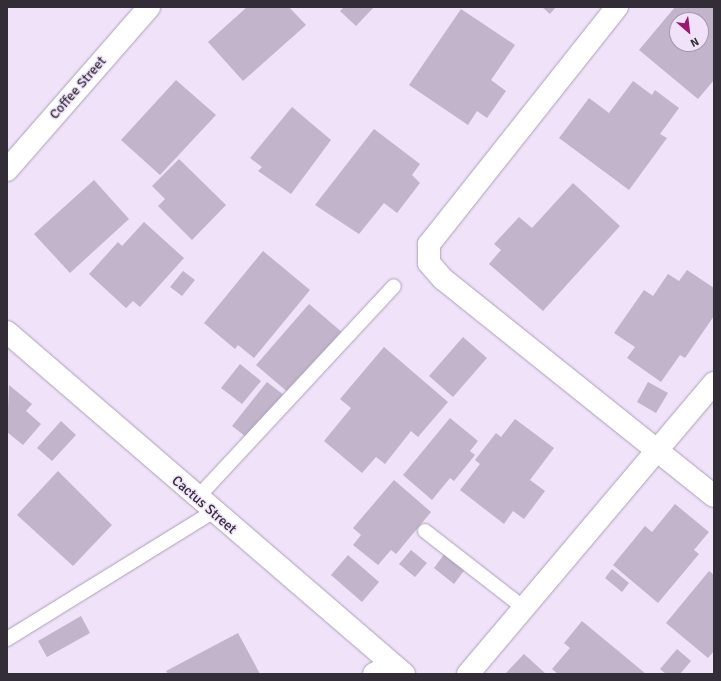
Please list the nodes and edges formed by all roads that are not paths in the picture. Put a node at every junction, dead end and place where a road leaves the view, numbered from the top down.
1 (149, 7) edge
2 (617, 7) edge
3 (7, 170) edge
4 (394, 286) dead end
5 (7, 332) edge
6 (714, 383) edge
7 (656, 451) junction
8 (714, 496) edge
9 (197, 498) junction
10 (213, 512) junction
11 (425, 531) dead end
12 (524, 608) junction
13 (7, 639) edge
14 (390, 671) edge
15 (468, 674) edge

1 - 3 street, Coffee Street
2 - 7 street
4 - 9 lane
5 - 9 street, Cactus Street
6 - 7 street
7 - 8 street
7 - 12 street
9 - 10 street, Cactus Street
10 - 13 lane
10 - 14 street, Cactus Street
11 - 12 lane
12 - 15 street

